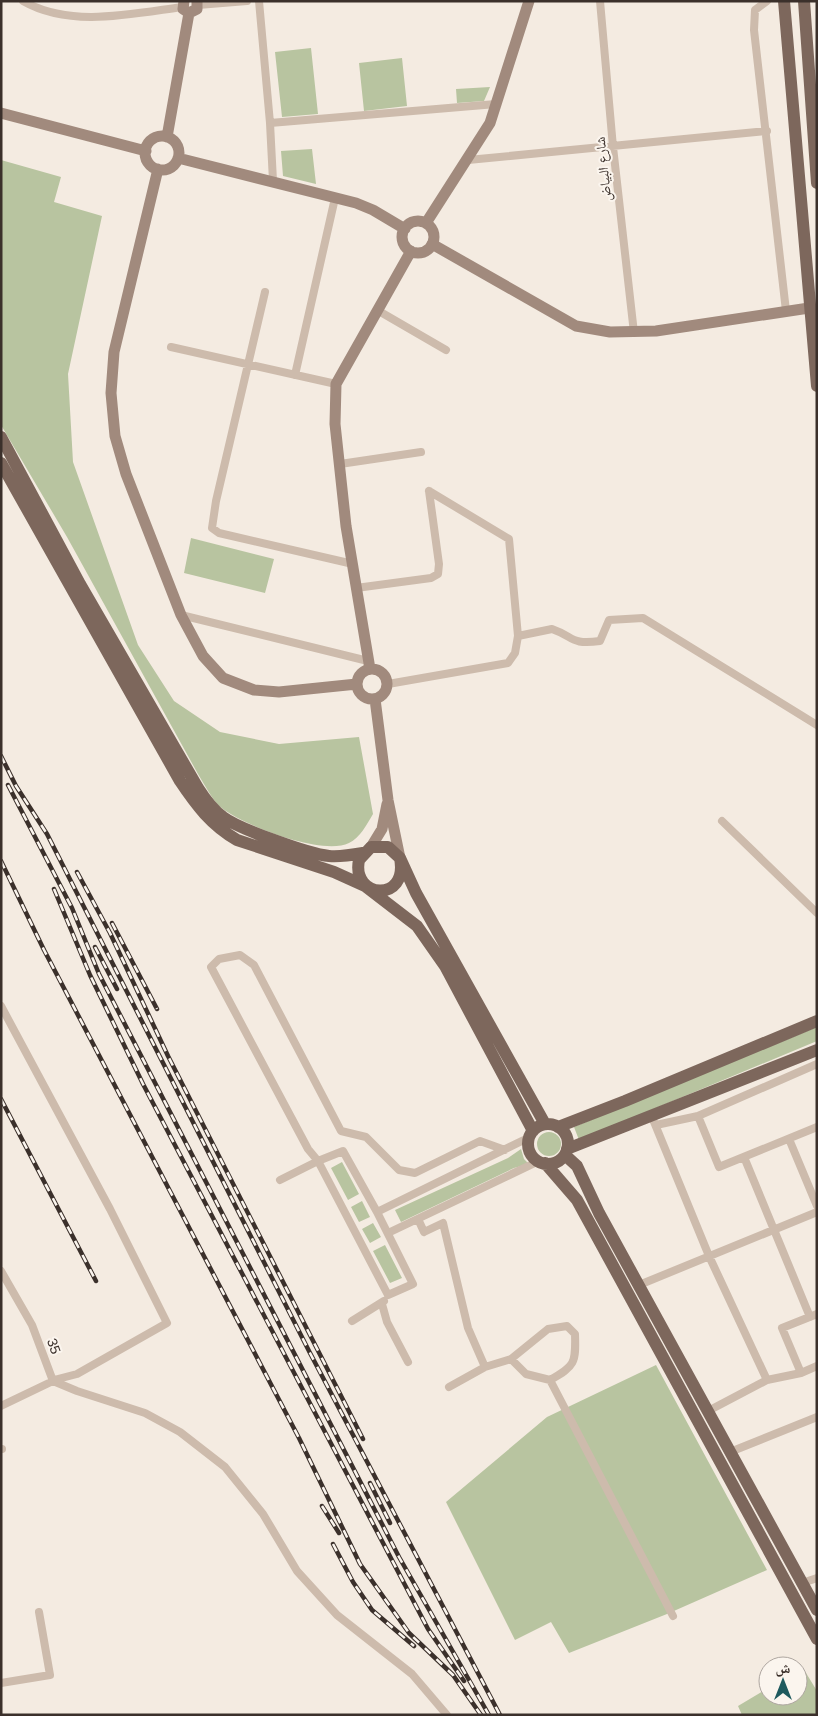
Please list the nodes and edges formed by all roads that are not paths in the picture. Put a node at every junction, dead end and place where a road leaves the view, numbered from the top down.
1 (23, 1) edge
2 (247, 1) edge
3 (259, 1) edge
4 (529, 1) edge
5 (600, 1) edge
6 (766, 1) edge
7 (784, 1) edge
8 (804, 1) edge
9 (197, 3) edge
10 (185, 7) edge
11 (813, 72) edge
12 (496, 104) junction
13 (1, 113) edge
14 (270, 123) junction
15 (767, 131) junction
16 (167, 137) junction
17 (613, 147) junction
18 (146, 151) junction
19 (178, 158) junction
20 (468, 160) junction
21 (158, 169) junction
22 (272, 181) junction
23 (817, 183) edge
24 (335, 198) junction
25 (426, 223) junction
26 (405, 229) junction
27 (432, 244) junction
28 (411, 251) junction
29 (265, 292) dead end
30 (809, 308) junction
31 (376, 310) junction
32 (786, 312) junction
33 (634, 333) junction
34 (171, 347) dead end
35 (446, 350) dead end
36 (247, 364) junction
37 (295, 375) junction
38 (336, 384) junction
39 (817, 386) edge
40 (1, 437) edge
41 (421, 452) dead end
42 (1, 463) edge
43 (340, 464) junction
44 (352, 564) junction
45 (356, 588) junction
46 (181, 615) junction
47 (518, 636) junction
48 (369, 665) junction
49 (357, 684) junction
50 (388, 684) junction
51 (375, 699) junction
52 (817, 725) edge
53 (388, 800) junction
54 (722, 821) dead end
55 (367, 850) junction
56 (400, 858) junction
57 (365, 886) junction
58 (817, 913) edge
59 (1, 1006) edge
60 (817, 1021) edge
61 (817, 1050) edge
62 (817, 1064) edge
63 (698, 1116) junction
64 (654, 1121) junction
65 (552, 1126) junction
66 (817, 1128) edge
67 (532, 1134) junction
68 (789, 1139) junction
69 (589, 1142) junction
70 (505, 1150) junction
71 (566, 1152) junction
72 (744, 1157) junction
73 (318, 1161) junction
74 (542, 1162) junction
75 (577, 1166) junction
76 (280, 1180) dead end
77 (817, 1206) edge
78 (377, 1212) junction
79 (817, 1212) edge
80 (418, 1219) junction
81 (774, 1230) junction
82 (388, 1233) junction
83 (709, 1256) junction
84 (1, 1271) edge
85 (639, 1285) junction
86 (388, 1295) junction
87 (382, 1304) junction
88 (813, 1316) edge
89 (352, 1321) dead end
90 (511, 1359) junction
91 (408, 1362) dead end
92 (817, 1366) edge
93 (485, 1367) junction
94 (800, 1373) junction
95 (53, 1380) junction
96 (550, 1380) junction
97 (767, 1380) junction
98 (449, 1387) dead end
99 (1, 1406) edge
100 (708, 1411) junction
101 (817, 1417) edge
102 (730, 1452) junction
103 (817, 1578) edge
104 (802, 1584) junction
105 (817, 1610) edge
106 (39, 1612) dead end
107 (672, 1616) dead end
108 (817, 1639) edge
109 (1, 1684) edge
110 (447, 1715) edge

1 - 10 street
2 - 9 street
3 - 14 street
4 - 12 street
5 - 17 street, شارع البياض
6 - 15 street
7 - 30 main road
8 - 11 main road
9 - 10 street
10 - 16 street
11 - 23 main road
12 - 14 street
12 - 20 street
13 - 18 street
14 - 22 street
15 - 17 street
15 - 32 street
16 - 18 street
16 - 19 street
17 - 20 street
17 - 33 street, شارع البياض
18 - 21 street
19 - 21 street
19 - 22 street
20 - 25 street
21 - 46 street
22 - 24 street
24 - 26 street
24 - 37 street
25 - 26 street
25 - 27 street
26 - 28 street
27 - 28 street
27 - 33 street
28 - 31 street
29 - 36 street
30 - 32 street
30 - 39 main road
31 - 35 street
31 - 38 street
32 - 33 street
34 - 36 street
36 - 37 street
36 - 44 street
37 - 38 street
38 - 43 street
40 - 55 main road
41 - 43 street
42 - 57 main road
43 - 44 street
44 - 45 street
45 - 47 street
45 - 48 street
46 - 48 street
46 - 49 street
47 - 50 street
47 - 52 street
48 - 49 street
48 - 50 street
49 - 51 street
50 - 51 street
51 - 53 street
53 - 55 street
53 - 56 street
54 - 58 street
55 - 56 main road
55 - 57 main road
56 - 57 main road
56 - 65 main road
57 - 67 main road
59 - 95 street
60 - 65 main road
61 - 64 main road
62 - 63 street
63 - 64 street
63 - 72 street
64 - 69 main road
64 - 83 street
65 - 67 main road
65 - 71 main road
66 - 68 street
67 - 70 street
67 - 74 main road
68 - 72 street
68 - 77 street
69 - 71 main road
69 - 75 main road
70 - 73 street
70 - 78 street
71 - 74 main road
71 - 75 main road
72 - 81 street
73 - 76 street
73 - 78 street
73 - 86 street
74 - 80 street
74 - 108 main road
75 - 85 main road
78 - 82 street
79 - 81 street
80 - 82 street
80 - 93 street
81 - 83 street
81 - 88 street
82 - 86 street
83 - 85 street
83 - 97 street
84 - 95 street, 35
85 - 100 main road
86 - 87 street
87 - 89 street
87 - 91 street
88 - 94 street
90 - 93 street
90 - 96 street
90 - 96 street
92 - 94 street
93 - 98 street
94 - 97 street
95 - 99 street
95 - 110 street
96 - 107 street
97 - 100 street
100 - 102 main road
101 - 102 street
102 - 104 main road
103 - 104 street
104 - 105 main road
106 - 109 street

